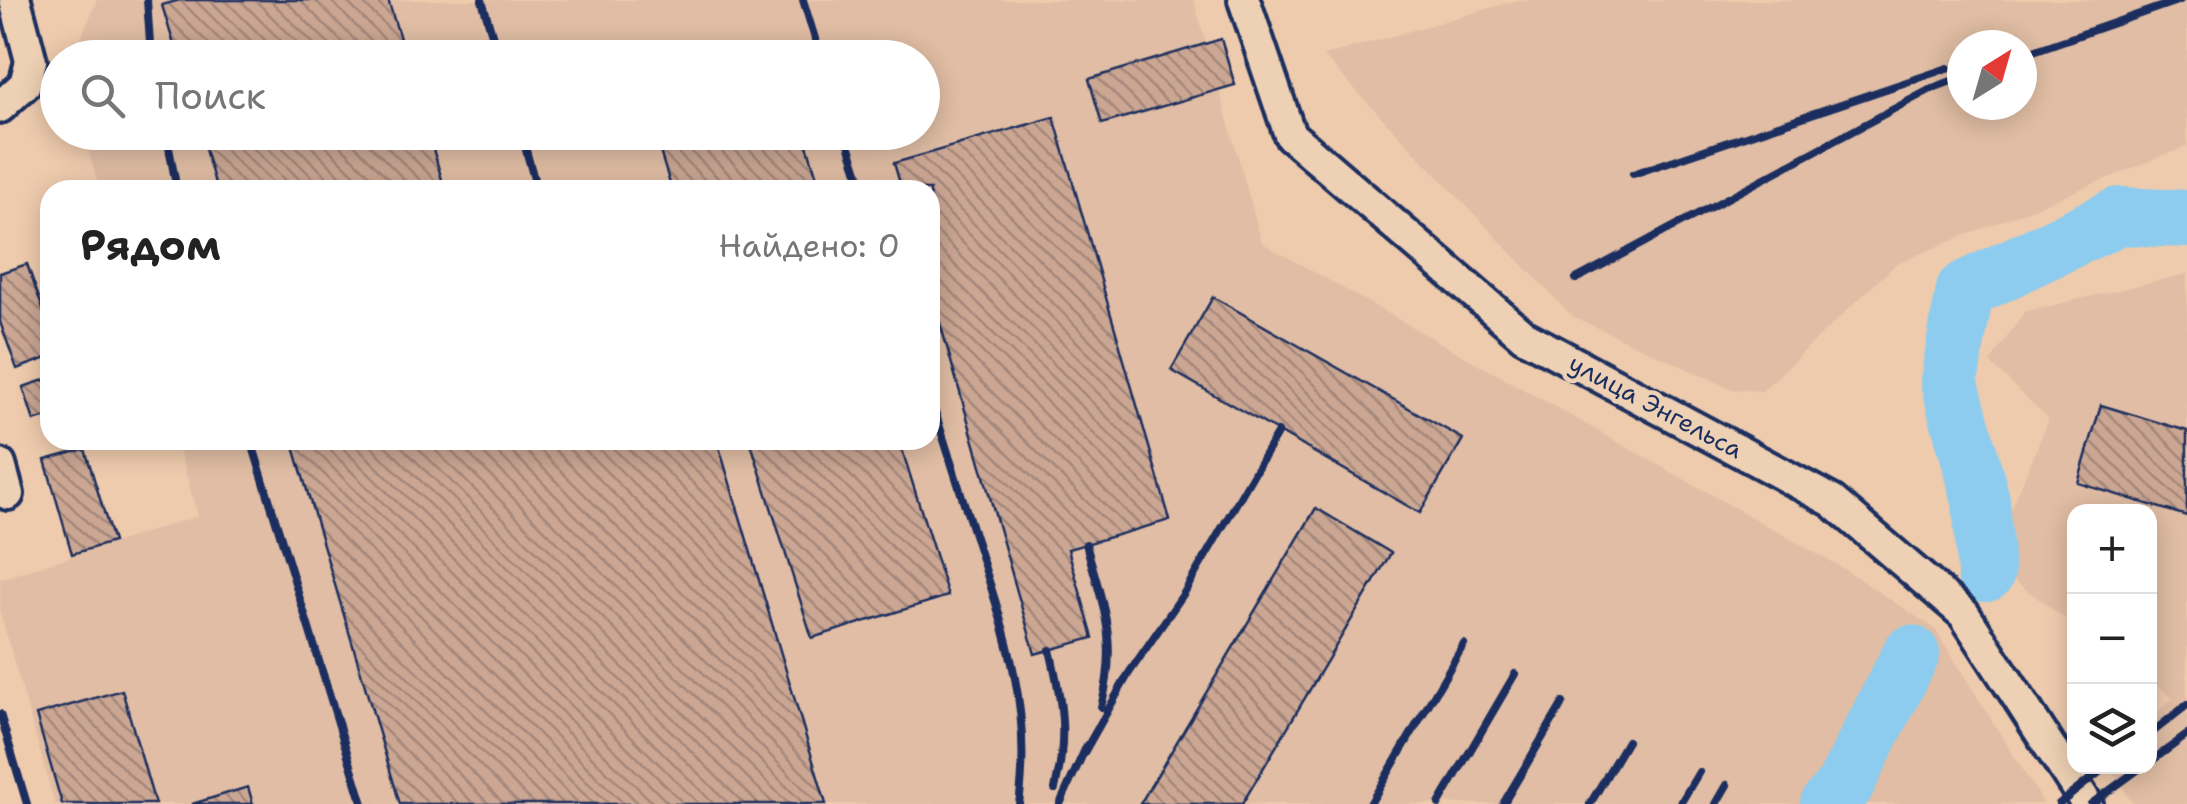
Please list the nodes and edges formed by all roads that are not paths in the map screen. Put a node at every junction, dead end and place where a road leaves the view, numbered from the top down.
1 (15, 0) edge
2 (1244, 0) edge
3 (0, 107) edge
4 (2088, 804) edge

1 - 3 street
2 - 4 street, улица Энгельса

